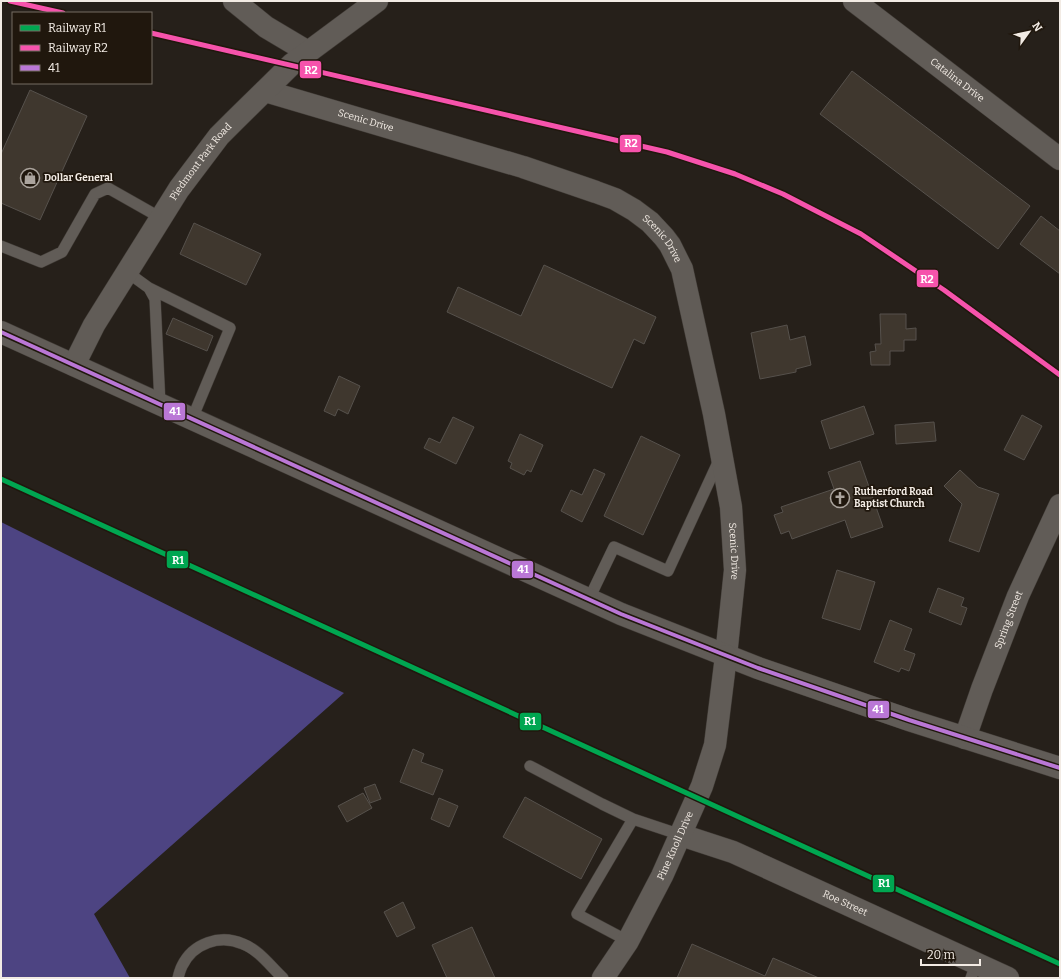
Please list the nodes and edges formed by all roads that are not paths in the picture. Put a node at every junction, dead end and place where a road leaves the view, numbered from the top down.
1 (234, 1) edge
2 (377, 1) edge
3 (854, 1) edge
4 (308, 52) junction
5 (264, 91) junction
6 (1060, 159) edge
7 (161, 218) junction
8 (1, 246) edge
9 (127, 272) junction
10 (149, 288) junction
11 (1, 332) edge
12 (74, 365) junction
13 (160, 404) junction
14 (192, 419) junction
15 (722, 454) junction
16 (1060, 505) edge
17 (589, 599) junction
18 (726, 656) junction
19 (965, 738) junction
20 (530, 766) dead end
21 (1060, 768) edge
22 (633, 819) junction
23 (681, 836) junction
24 (628, 941) junction
25 (974, 971) edge
26 (178, 978) edge
27 (283, 978) edge
28 (604, 978) edge
29 (1008, 978) edge

1 - 4 street
2 - 4 street, Piedmont Park Road
3 - 6 street, Catalina Drive
4 - 5 street, Piedmont Park Road
5 - 7 street, Piedmont Park Road
5 - 15 street, Scenic Drive
7 - 8 lane
7 - 9 street, Piedmont Park Road
9 - 10 lane
9 - 12 street, Piedmont Park Road
10 - 13 lane
10 - 14 lane
11 - 12 street
12 - 13 street
13 - 14 street
14 - 17 street
15 - 17 lane
15 - 18 street, Scenic Drive
16 - 19 street, Spring Street
17 - 18 street
18 - 19 street
18 - 23 street, Pine Knoll Drive
19 - 21 street
20 - 22 lane
22 - 23 lane
22 - 24 lane
23 - 24 street, Pine Knoll Drive
23 - 25 street, Roe Street
24 - 28 street, Pine Knoll Drive
25 - 29 street, Roe Street
26 - 27 lane

